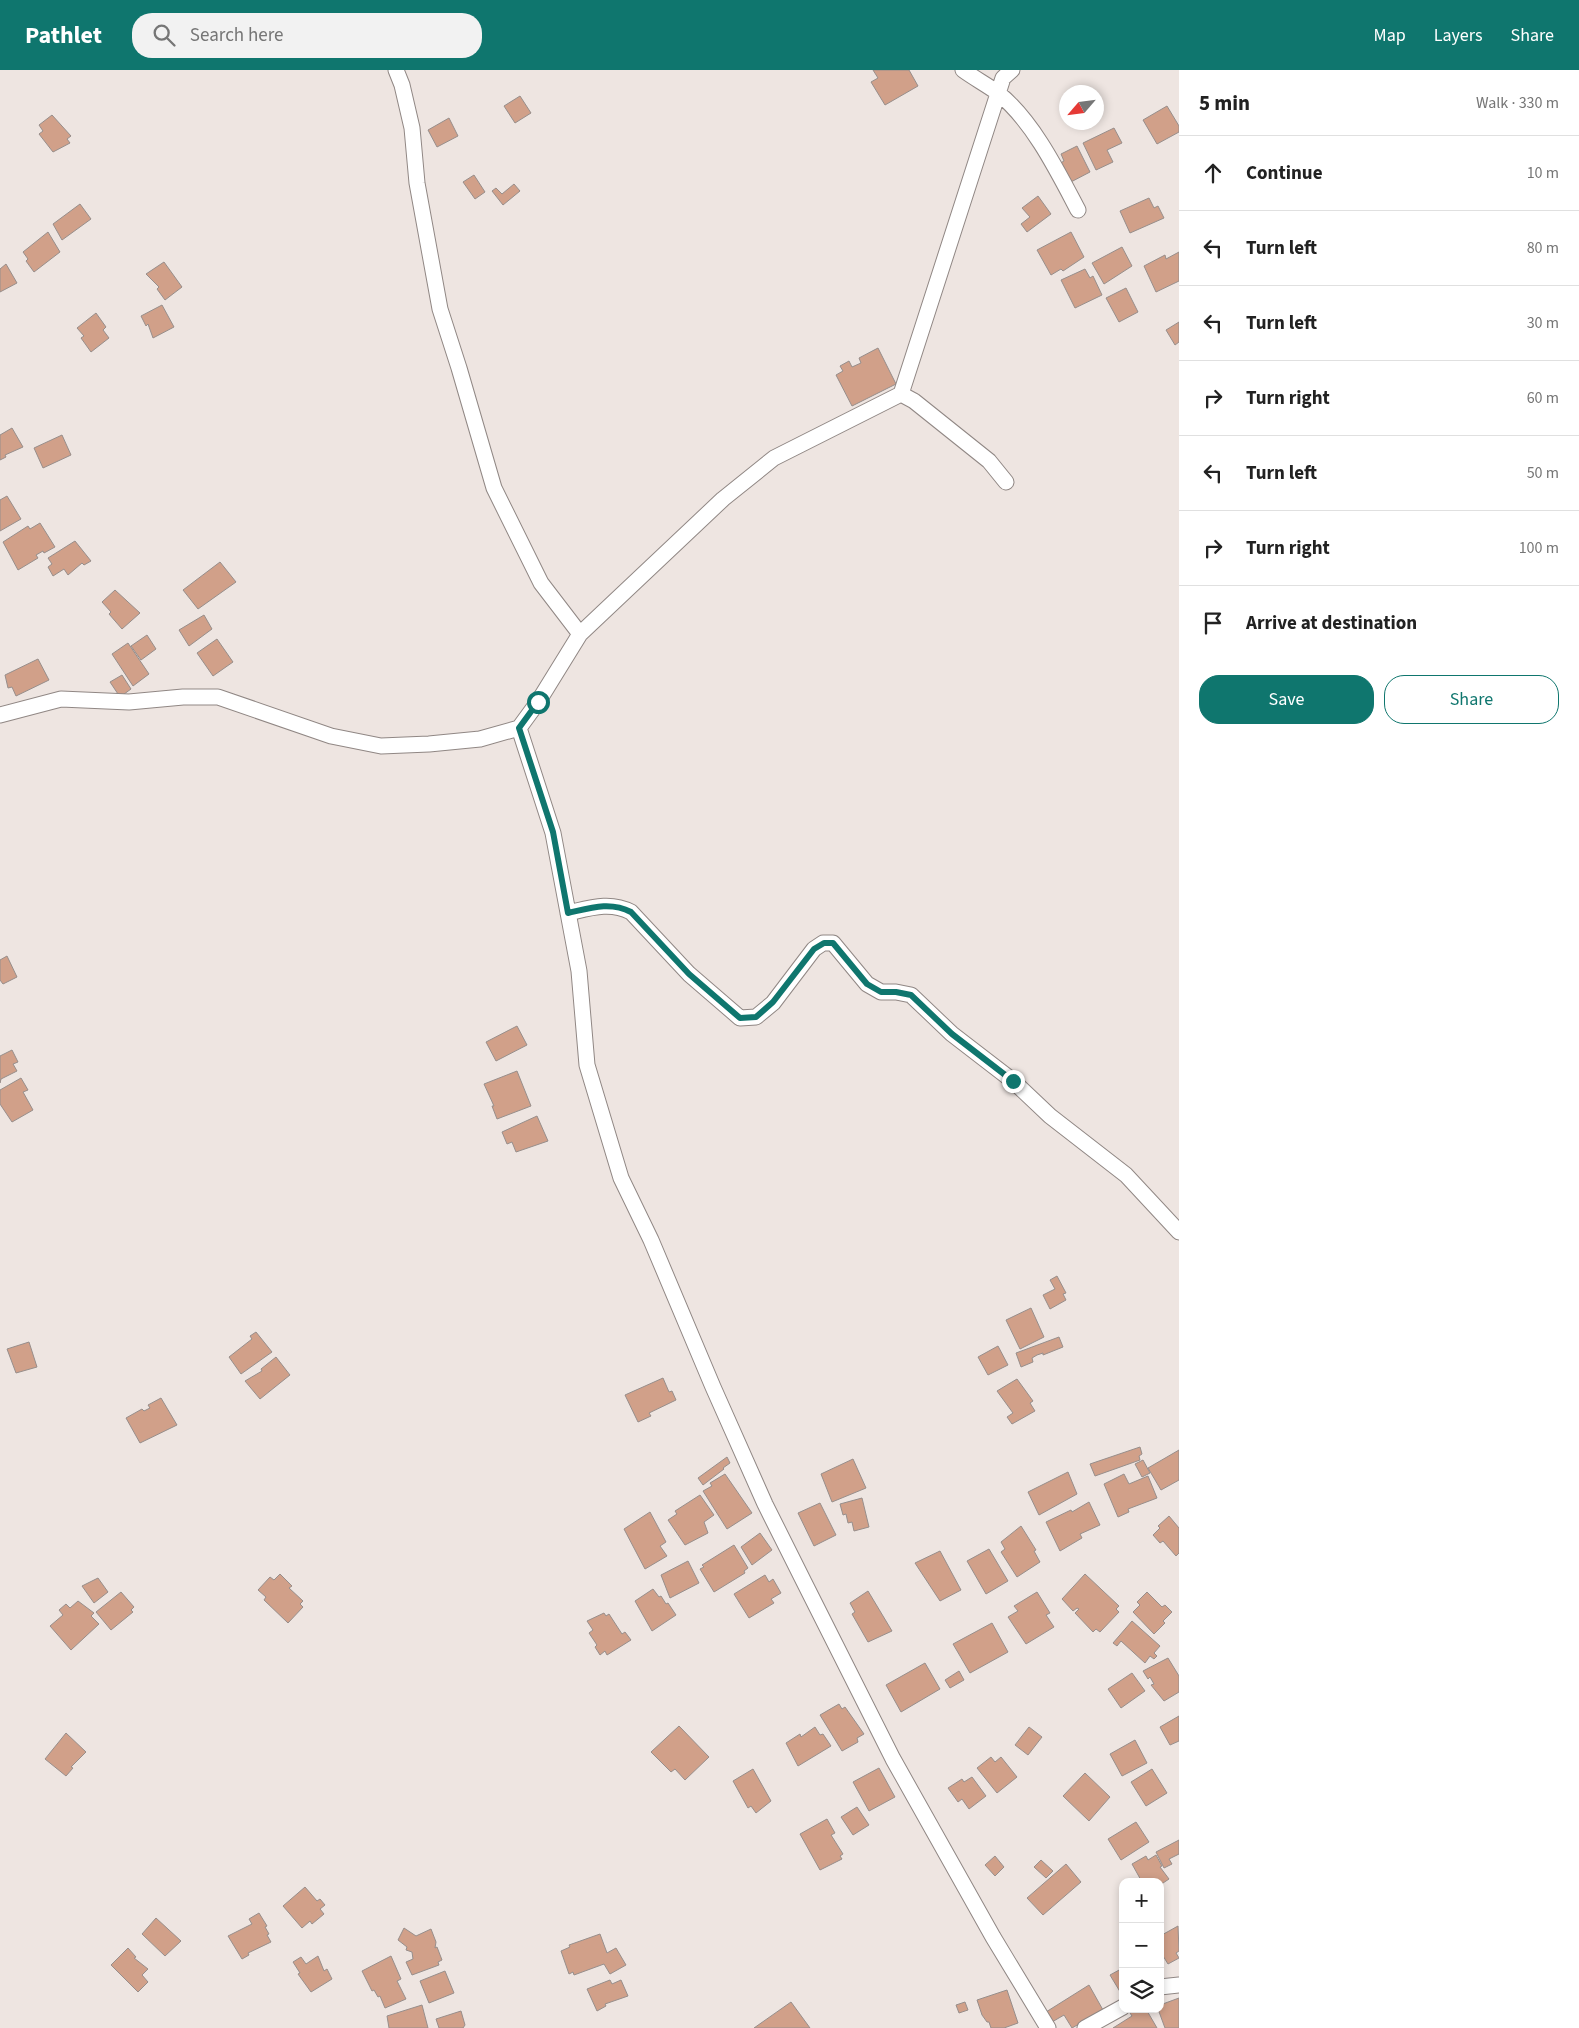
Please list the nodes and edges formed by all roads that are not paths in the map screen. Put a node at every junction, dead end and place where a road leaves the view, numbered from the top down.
1 (396, 70) edge
2 (962, 70) edge
3 (1012, 70) edge
4 (999, 94) junction
5 (1078, 210) dead end
6 (901, 394) junction
7 (1006, 482) dead end
8 (580, 634) junction
9 (0, 715) edge
10 (519, 728) junction
11 (568, 913) junction
12 (1179, 1232) edge
13 (1179, 1985) edge
14 (1164, 1987) edge
15 (1119, 2009) edge
16 (1048, 2028) edge
17 (1085, 2028) edge

1 - 8 street
2 - 4 street
3 - 4 street
4 - 5 street
4 - 6 street
6 - 7 street
6 - 8 street
8 - 10 street
9 - 10 street
10 - 11 street
11 - 12 street
11 - 16 street
13 - 14 street
15 - 17 street

